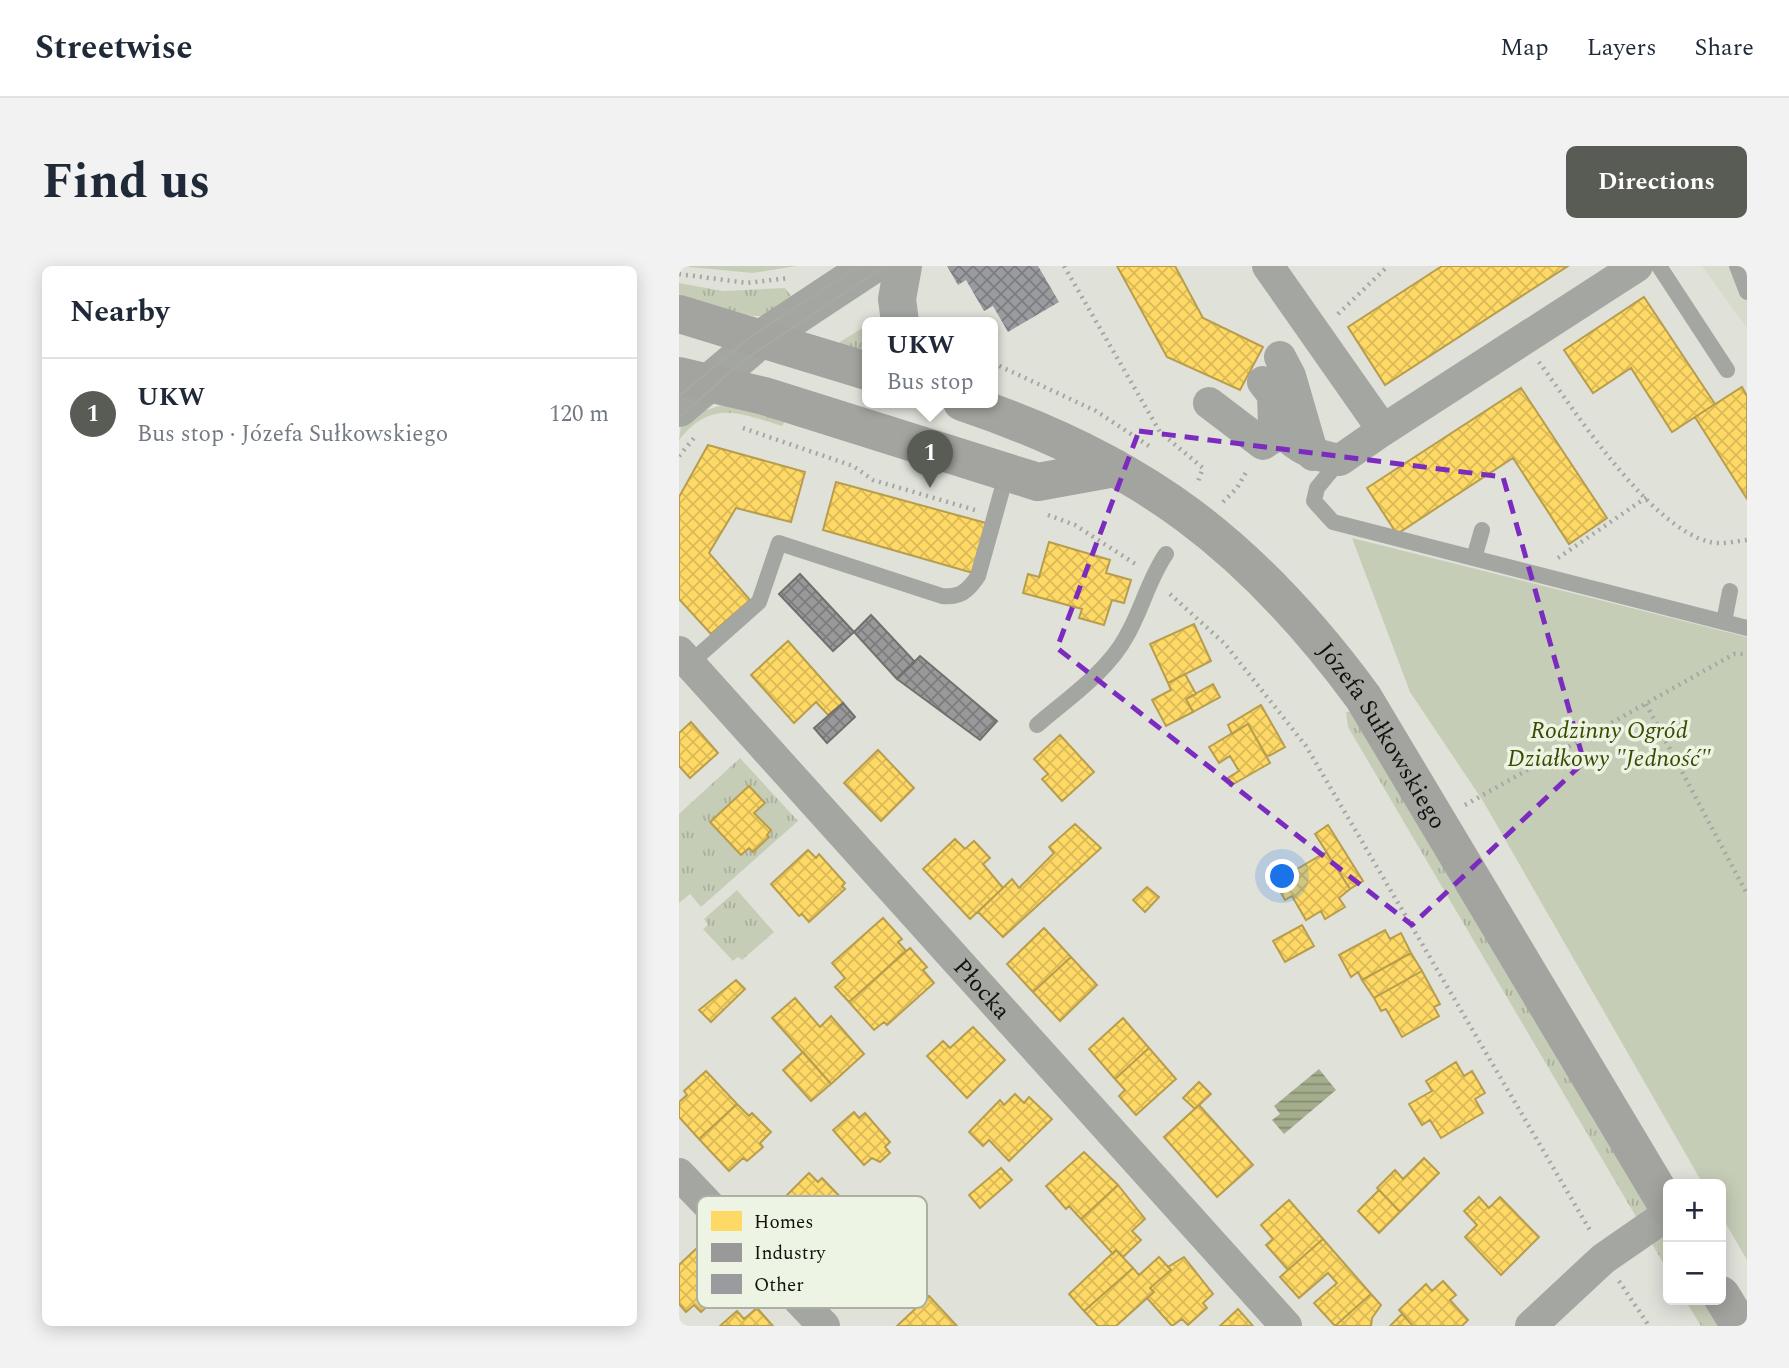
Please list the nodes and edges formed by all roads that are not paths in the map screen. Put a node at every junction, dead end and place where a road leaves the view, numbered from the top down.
1 (871, 266) edge
2 (904, 266) edge
3 (1268, 266) edge
4 (1637, 266) edge
5 (1659, 266) edge
6 (1737, 266) edge
7 (1747, 292) edge
8 (679, 314) edge
9 (899, 317) edge
10 (762, 338) junction
11 (862, 369) edge
12 (1727, 370) dead end
13 (693, 379) edge
14 (1209, 402) dead end
15 (980, 408) edge
16 (691, 419) edge
17 (1383, 430) junction
18 (1272, 438) junction
19 (1326, 458) junction
20 (1115, 468) junction
21 (1014, 486) junction
22 (1482, 530) dead end
23 (1166, 554) dead end
24 (1474, 558) junction
25 (1730, 591) dead end
26 (1724, 622) junction
27 (1747, 628) edge
28 (684, 658) edge
29 (1037, 725) dead end
30 (679, 1174) edge
31 (700, 1196) edge
32 (1663, 1199) edge
33 (1663, 1218) edge
34 (1726, 1302) edge
35 (807, 1308) edge
36 (824, 1326) edge
37 (1286, 1326) edge
38 (1531, 1326) edge
39 (1740, 1326) edge

1 - 10 street
2 - 9 street
3 - 17 street
4 - 17 street
5 - 12 lane
6 - 7 lane
8 - 10 main road
10 - 11 main road
10 - 13 street
13 - 16 street
13 - 21 main road
14 - 18 street
15 - 20 main road, Józefa Sułkowskiego
17 - 19 street
18 - 19 street
18 - 19 street
19 - 24 lane
20 - 21 main road
20 - 32 main road, Józefa Sułkowskiego
21 - 28 lane
22 - 24 lane
23 - 29 lane
24 - 26 lane
25 - 26 lane
26 - 27 lane
28 - 37 street, Płocka
30 - 31 street
33 - 38 street
34 - 39 main road
35 - 36 street

